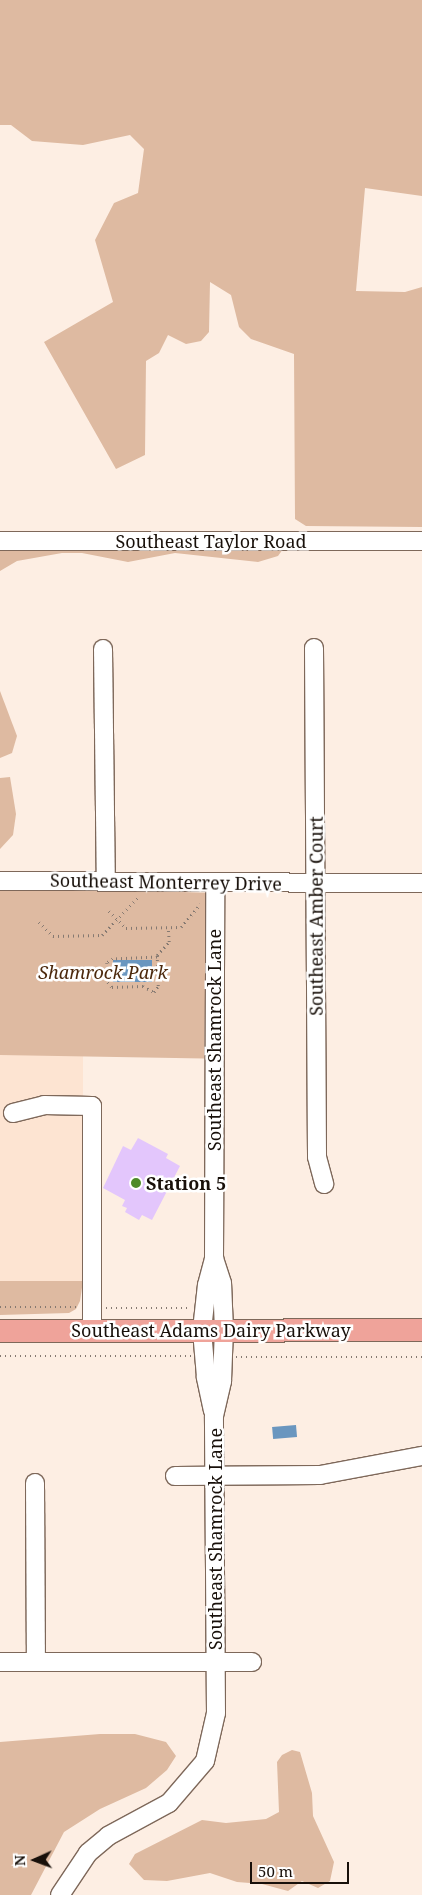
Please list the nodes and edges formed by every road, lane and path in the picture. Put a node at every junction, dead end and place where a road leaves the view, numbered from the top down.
1 (0, 541) edge
2 (422, 541) edge
3 (103, 648) dead end
4 (314, 648) dead end
5 (106, 880) junction
6 (0, 881) edge
7 (215, 883) junction
8 (315, 883) junction
9 (422, 883) edge
10 (148, 896) dead end
11 (200, 897) dead end
12 (110, 911) dead end
13 (117, 918) junction
14 (39, 922) dead end
15 (168, 928) junction
16 (157, 957) junction
17 (13, 1113) dead end
18 (324, 1184) dead end
19 (213, 1330) junction
20 (422, 1330) edge
21 (0, 1331) edge
22 (92, 1331) junction
23 (0, 1356) edge
24 (196, 1356) dead end
25 (228, 1357) dead end
26 (422, 1357) edge
27 (422, 1456) edge
28 (175, 1476) dead end
29 (213, 1476) junction
30 (35, 1483) dead end
31 (0, 1662) edge
32 (36, 1662) junction
33 (215, 1662) junction
34 (252, 1662) dead end
35 (60, 1895) edge

1 - 2 street, Southeast Taylor Road
3 - 5 street
4 - 8 street, Southeast Amber Court
5 - 6 street, Southeast Monterrey Drive
5 - 7 street, Southeast Monterrey Drive
7 - 8 street, Southeast Monterrey Drive
7 - 19 street, Southeast Shamrock Lane
8 - 9 street, Southeast Monterrey Drive
8 - 18 street, Southeast Amber Court
10 - 13 path
11 - 15 path
12 - 13 path
13 - 14 path
13 - 15 path
15 - 16 path
16 - 16 path
17 - 22 street
19 - 20 main road, Southeast Adams Dairy Parkway
19 - 22 main road, Southeast Adams Dairy Parkway
19 - 29 street, Southeast Shamrock Lane
21 - 22 main road, Southeast Adams Dairy Parkway
23 - 24 path
25 - 26 path
27 - 29 street
28 - 29 street
29 - 33 street, Southeast Shamrock Lane
30 - 32 street
31 - 32 street
32 - 33 street
33 - 34 street, Southeast Shamrock Lane
33 - 35 street, Southeast Shamrock Lane

